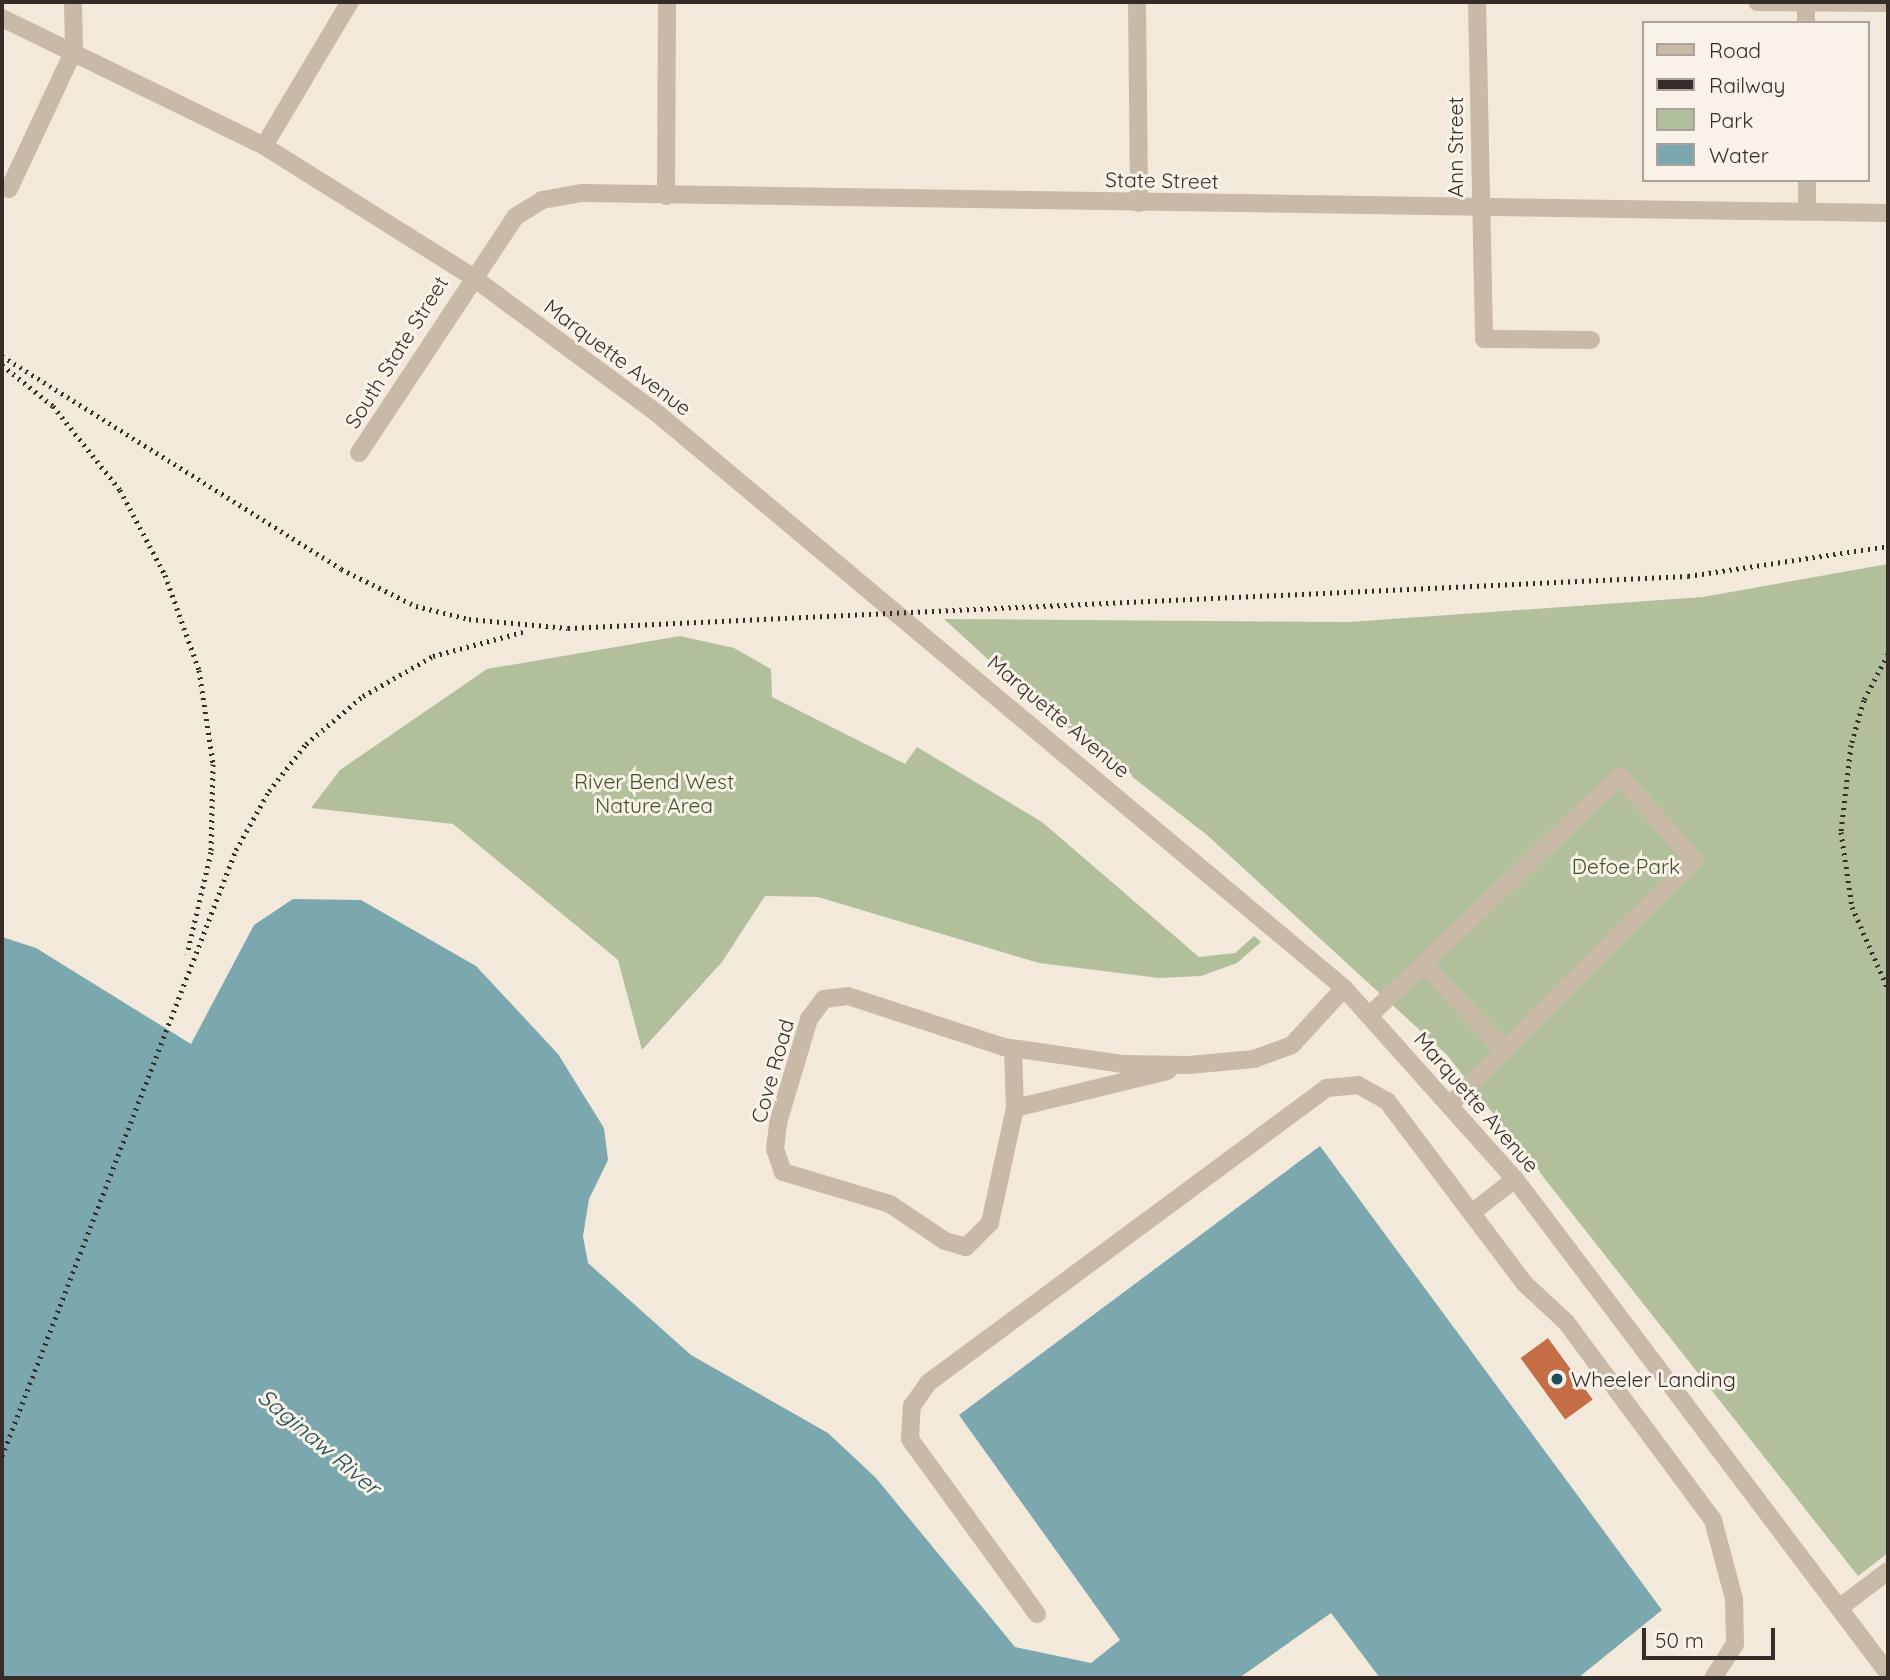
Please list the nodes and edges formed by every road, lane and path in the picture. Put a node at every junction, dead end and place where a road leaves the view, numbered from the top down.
1 (73, 2) edge
2 (349, 2) edge
3 (667, 2) edge
4 (1138, 2) edge
5 (1477, 2) edge
6 (1757, 2) edge
7 (1806, 2) edge
8 (1888, 3) edge
9 (2, 18) edge
10 (1806, 21) edge
11 (74, 50) junction
12 (264, 146) junction
13 (1807, 182) edge
14 (9, 189) dead end
15 (666, 196) junction
16 (1139, 203) junction
17 (1478, 205) junction
18 (1807, 212) junction
19 (1888, 213) edge
20 (471, 276) junction
21 (1591, 340) dead end
22 (359, 453) dead end
23 (1424, 964) junction
24 (1344, 988) junction
25 (1371, 1014) junction
26 (1013, 1049) junction
27 (1505, 1051) junction
28 (1189, 1065) junction
29 (1452, 1103) junction
30 (1015, 1108) junction
31 (1515, 1179) junction
32 (1474, 1211) junction
33 (1888, 1571) edge
34 (1839, 1608) junction
35 (1037, 1614) dead end
36 (1888, 1673) edge
37 (1713, 1678) edge

1 - 11 street
2 - 12 street
3 - 15 street
4 - 16 street
5 - 17 street, Ann Street
6 - 7 street
7 - 8 street
7 - 10 street
9 - 11 street, Marquette Avenue
11 - 12 street, Marquette Avenue
11 - 14 street
12 - 20 street, Marquette Avenue
13 - 18 street
15 - 16 street, State Street
15 - 20 street, State Street
16 - 17 street, State Street
17 - 18 street, State Street
17 - 21 street, Ann Street
18 - 19 street, State Street
20 - 22 street, South State Street
20 - 24 street, Marquette Avenue
23 - 25 street
23 - 27 street
23 - 27 street
24 - 25 street, Marquette Avenue
24 - 28 street, Cove Road
25 - 29 street, Marquette Avenue
26 - 28 street, Cove Road
26 - 30 street, Cove Road
26 - 30 street, Cove Road
27 - 29 street
28 - 30 street, Cove Road
29 - 31 street, Marquette Avenue
31 - 32 street
31 - 34 street, Marquette Avenue
32 - 35 street
32 - 37 street
33 - 34 street
34 - 36 street, Marquette Avenue

